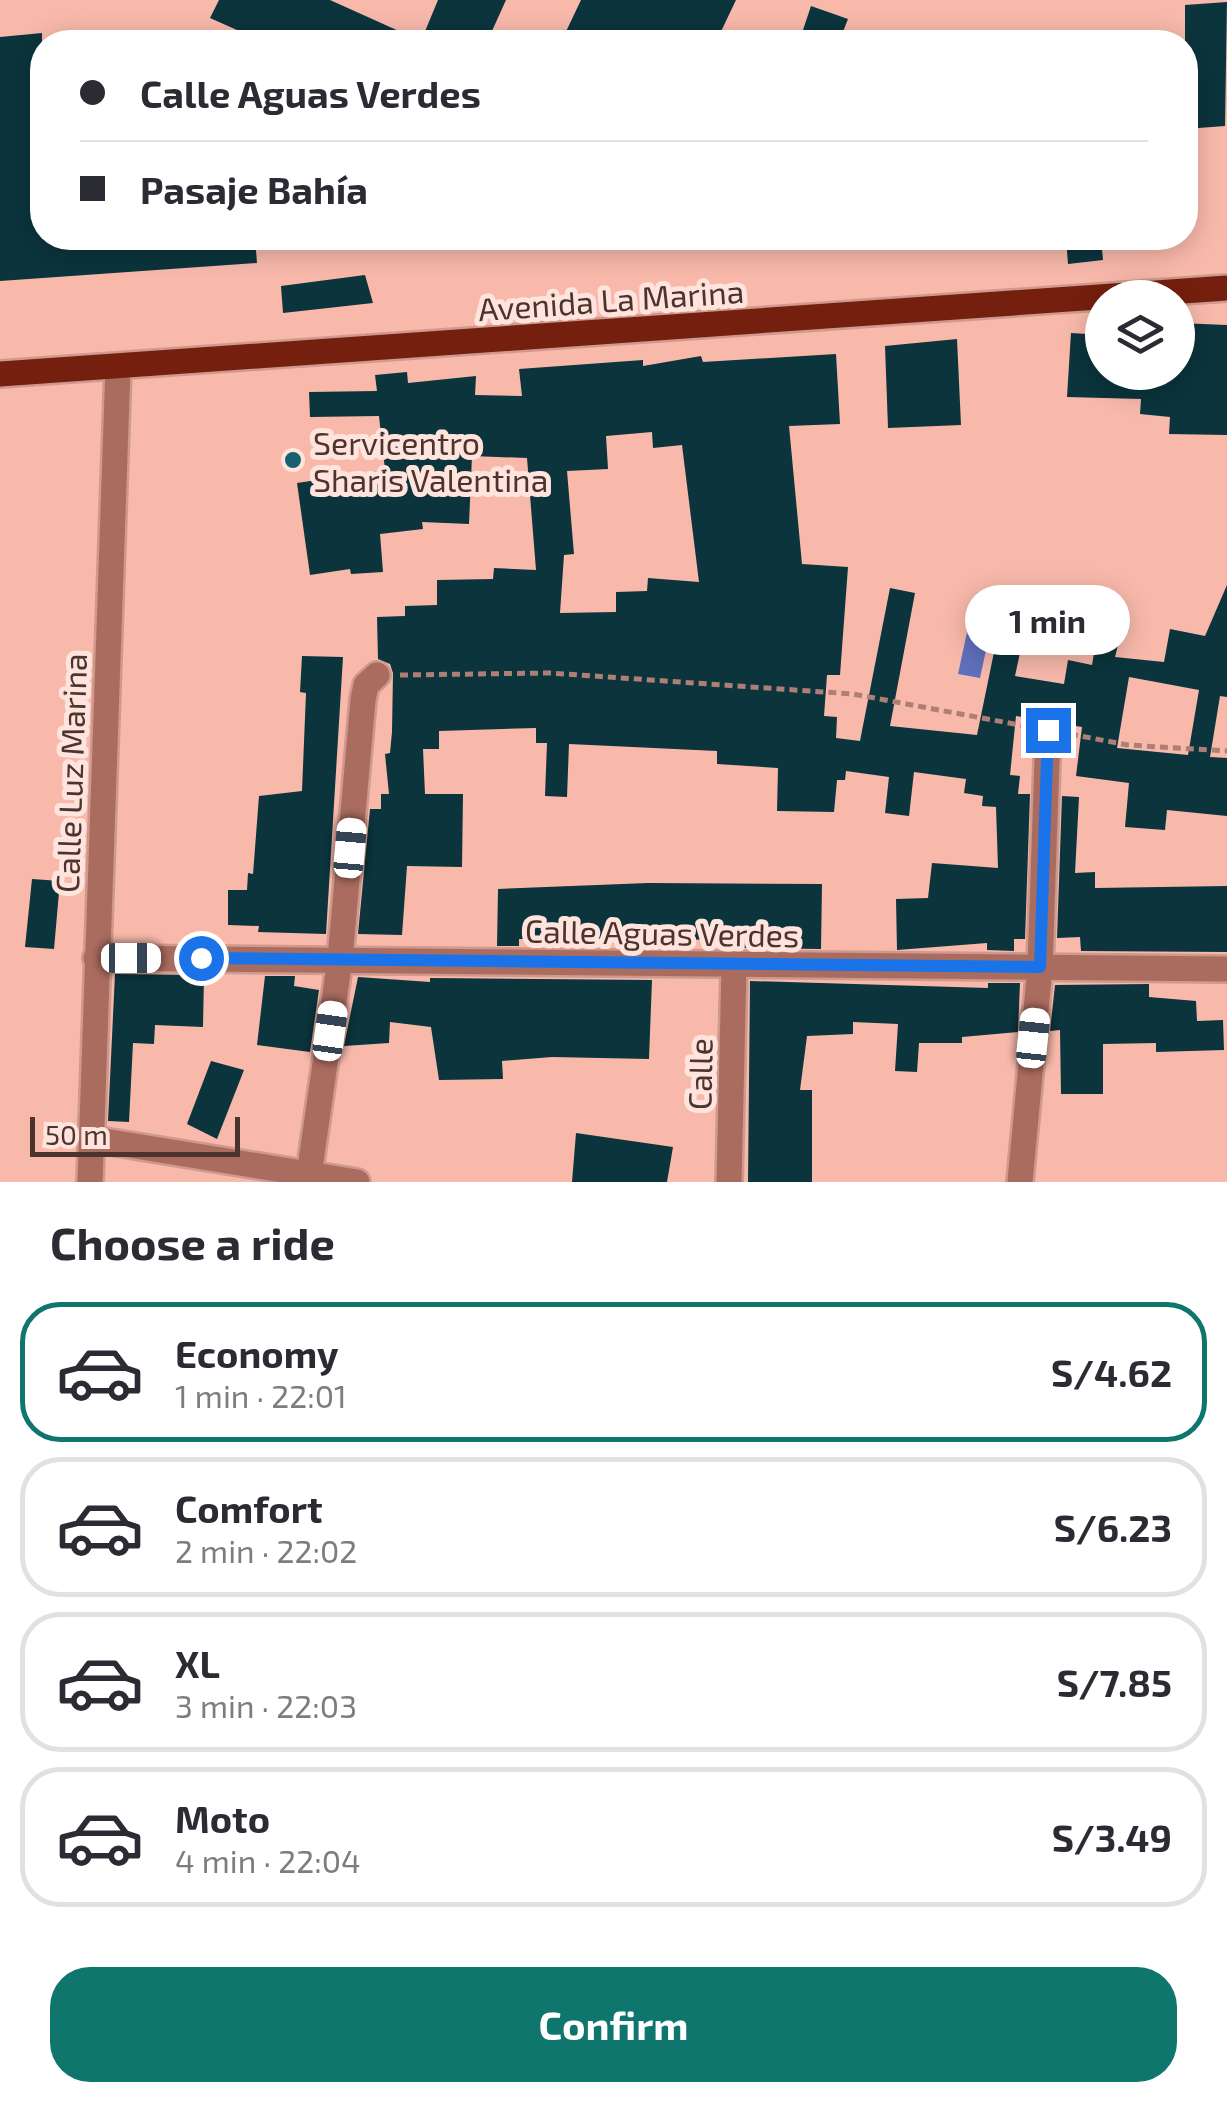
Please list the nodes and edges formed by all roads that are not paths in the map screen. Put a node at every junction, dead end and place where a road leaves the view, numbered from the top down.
1 (1227, 288) edge
2 (118, 367) junction
3 (0, 374) edge
4 (377, 675) road end
5 (1048, 730) road end
6 (96, 958) junction
7 (340, 959) junction
8 (734, 967) junction
9 (1040, 967) junction
10 (1227, 969) edge
11 (92, 1140) junction
12 (309, 1179) edge
13 (90, 1182) edge
14 (357, 1182) edge
15 (729, 1182) edge
16 (1020, 1182) edge

1 - 2 main road, Avenida La Marina
2 - 3 main road, Avenida La Marina
2 - 6 street, Calle Luz Marina
4 - 7 street
5 - 9 street
6 - 7 street, Calle Aguas Verdes
6 - 11 street, Calle Luz Marina
7 - 8 street, Calle Aguas Verdes
7 - 12 street
8 - 9 street, Calle Aguas Verdes
8 - 15 street, Calle
9 - 10 street, Calle Aguas Verdes
9 - 16 street
11 - 12 street
11 - 13 street, Calle Luz Marina
12 - 14 street

